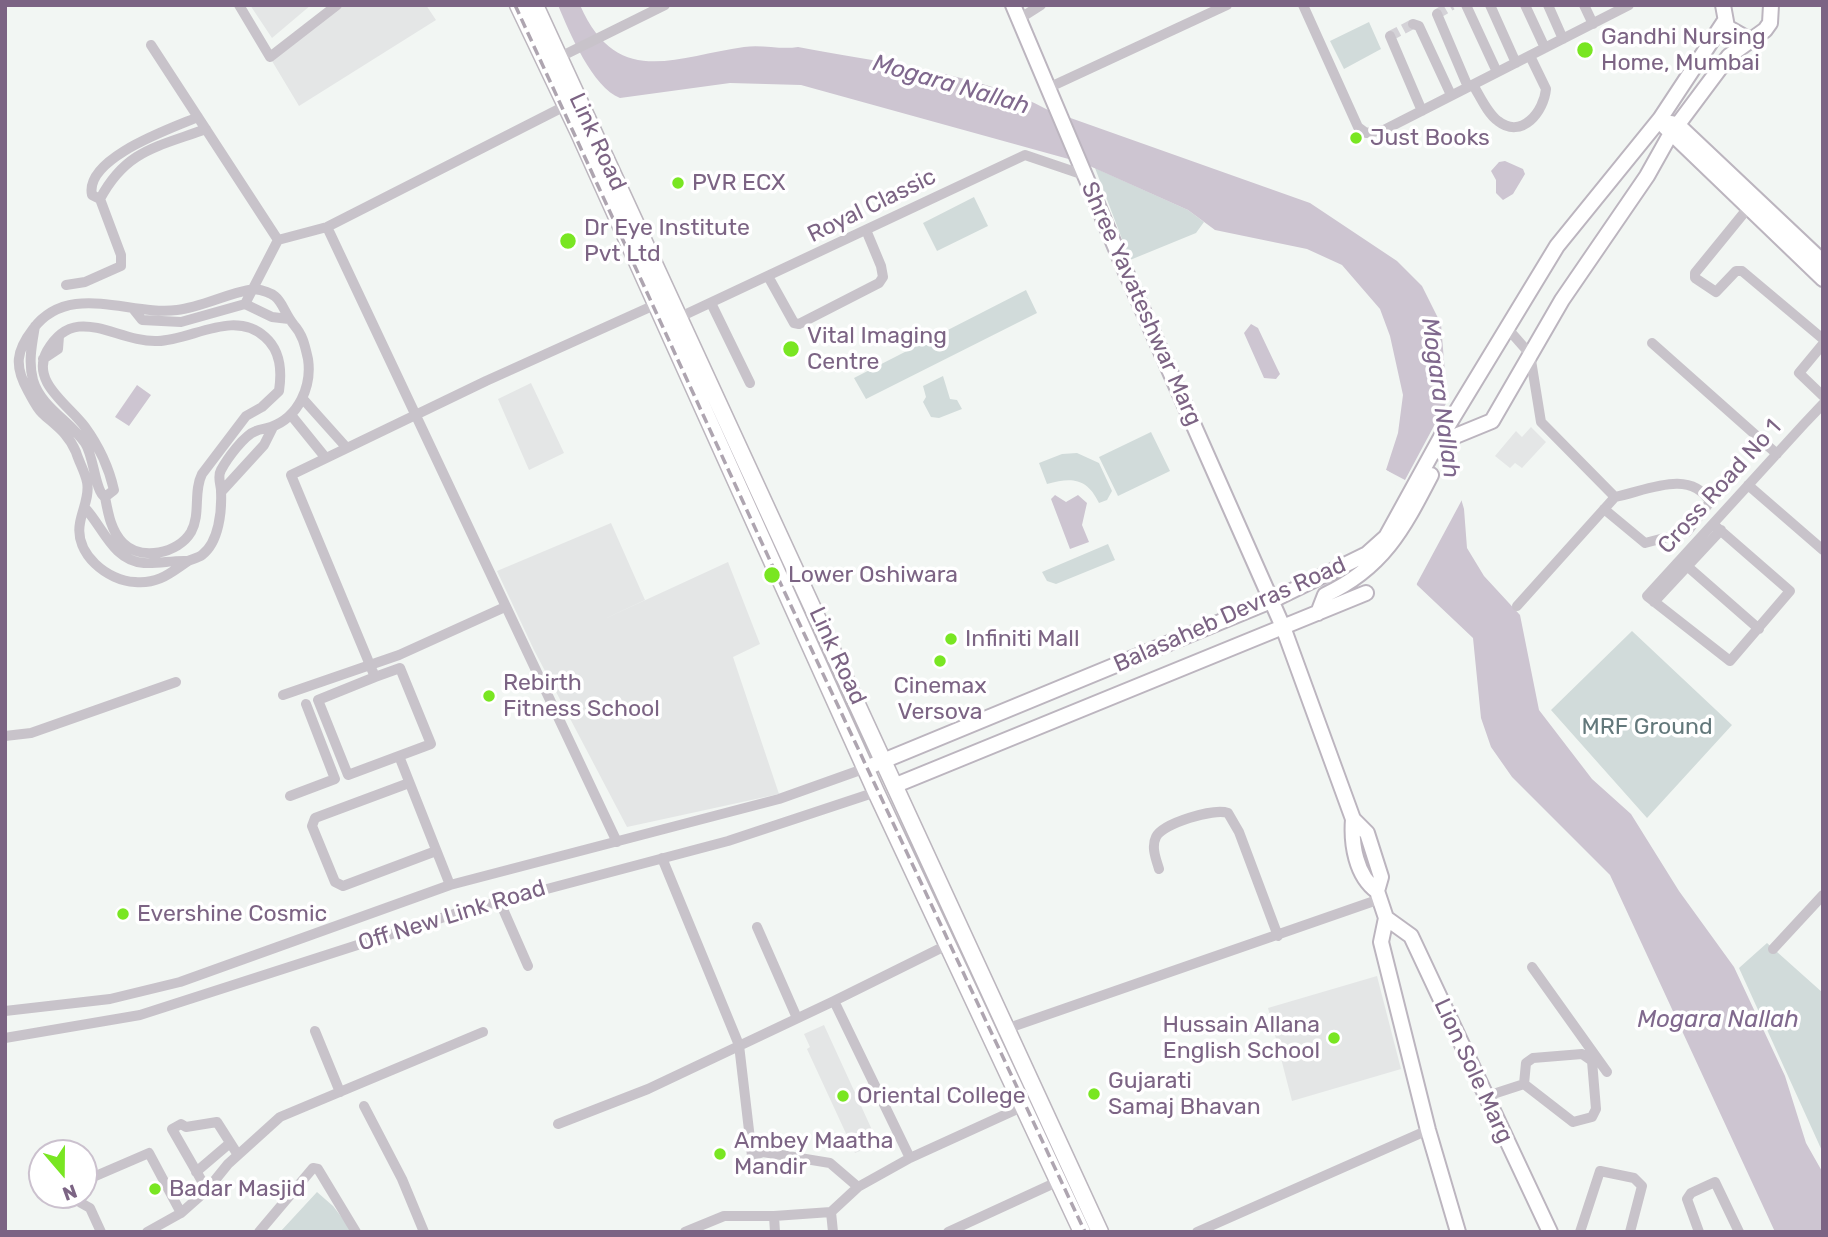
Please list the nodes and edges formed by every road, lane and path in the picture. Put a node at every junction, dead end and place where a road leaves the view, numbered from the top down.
1 (239, 5) edge
2 (337, 5) edge
3 (518, 5) edge
4 (535, 5) edge
5 (664, 5) edge
6 (1041, 5) edge
7 (1227, 5) edge
8 (1303, 5) edge
9 (1466, 5) edge
10 (1490, 5) edge
11 (1525, 5) edge
12 (1548, 5) edge
13 (1584, 5) edge
14 (1629, 5) edge
15 (1723, 5) edge
16 (1212, 8) edge
17 (1776, 8) edge
18 (1611, 10) edge
19 (1016, 12) edge
20 (1437, 14) dead end
21 (1724, 22) junction
22 (1413, 24) dead end
23 (1593, 24) junction
24 (1391, 36) dead end
25 (1563, 39) junction
26 (1748, 39) junction
27 (151, 45) dead end
28 (1545, 48) junction
29 (565, 54) junction
30 (1530, 56) junction
31 (1516, 63) junction
32 (1497, 72) junction
33 (1471, 86) junction
34 (1048, 88) junction
35 (1451, 95) junction
36 (565, 106) junction
37 (1422, 111) junction
38 (198, 117) junction
39 (1660, 119) junction
40 (206, 129) junction
41 (1674, 130) junction
42 (1714, 168) junction
43 (1083, 171) junction
44 (100, 199) junction
45 (1748, 208) junction
46 (327, 227) junction
47 (866, 230) junction
48 (278, 240) junction
49 (1823, 262) edge
50 (769, 278) junction
51 (1823, 279) edge
52 (66, 285) dead end
53 (254, 289) junction
54 (663, 302) junction
55 (711, 303) junction
56 (245, 304) junction
57 (134, 310) junction
58 (680, 317) junction
59 (289, 319) junction
60 (35, 326) junction
61 (1507, 329) junction
62 (1823, 342) edge
63 (1652, 343) dead end
64 (1530, 354) junction
65 (16, 357) junction
66 (5, 359) edge
67 (750, 383) dead end
68 (1821, 393) edge
69 (303, 399) junction
70 (1823, 404) edge
71 (415, 414) junction
72 (291, 415) junction
73 (273, 427) junction
74 (1444, 440) junction
75 (346, 447) junction
76 (1777, 454) junction
77 (326, 457) junction
78 (1748, 485) junction
79 (221, 492) junction
80 (1615, 496) junction
81 (105, 498) junction
82 (85, 508) junction
83 (1604, 509) junction
84 (1717, 527) junction
85 (1823, 550) edge
86 (188, 561) junction
87 (1687, 566) junction
88 (1366, 593) dead end
89 (1650, 599) junction
90 (1271, 600) junction
91 (505, 607) junction
92 (1517, 607) dead end
93 (1318, 613) junction
94 (1283, 627) junction
95 (1759, 629) junction
96 (369, 663) junction
97 (375, 677) junction
98 (176, 682) dead end
99 (283, 695) dead end
100 (306, 704) dead end
101 (5, 736) edge
102 (399, 756) junction
103 (886, 760) junction
104 (866, 768) junction
105 (348, 775) junction
106 (335, 779) junction
107 (409, 783) junction
108 (896, 785) junction
109 (876, 792) junction
110 (290, 796) dead end
111 (617, 842) junction
112 (436, 851) junction
113 (662, 858) junction
114 (1159, 869) dead end
115 (450, 885) junction
116 (1379, 895) junction
117 (1823, 895) edge
118 (499, 900) junction
119 (1387, 918) junction
120 (757, 927) dead end
121 (1278, 936) junction
122 (949, 944) junction
123 (1773, 949) dead end
124 (528, 966) dead end
125 (1532, 967) dead end
126 (834, 1000) junction
127 (5, 1011) edge
128 (797, 1018) junction
129 (1008, 1028) junction
130 (315, 1031) dead end
131 (483, 1032) dead end
132 (991, 1034) junction
133 (5, 1038) edge
134 (738, 1045) junction
135 (1607, 1072) dead end
136 (1524, 1084) junction
137 (340, 1092) junction
138 (1484, 1097) junction
139 (364, 1106) dead end
140 (1024, 1106) junction
141 (558, 1124) dead end
142 (1428, 1130) junction
143 (230, 1143) junction
144 (238, 1155) junction
145 (910, 1158) junction
146 (196, 1172) junction
147 (98, 1175) edge
148 (1059, 1181) junction
149 (858, 1187) junction
150 (206, 1190) junction
151 (90, 1209) edge
152 (831, 1212) junction
153 (181, 1213) junction
154 (774, 1216) junction
155 (101, 1232) edge
156 (147, 1232) edge
157 (259, 1232) edge
158 (356, 1232) edge
159 (424, 1232) edge
160 (685, 1232) edge
161 (775, 1232) edge
162 (833, 1232) edge
163 (948, 1232) edge
164 (1082, 1232) edge
165 (1100, 1232) edge
166 (1196, 1232) edge
167 (1458, 1232) edge
168 (1550, 1232) edge
169 (1580, 1232) edge
170 (1630, 1232) edge
171 (1699, 1232) edge
172 (1739, 1232) edge

1 - 2 street
3 - 36 main road, Link Road
4 - 29 main road, Link Road
5 - 29 street
6 - 19 street
7 - 16 street
8 - 37 street
9 - 32 street
10 - 31 street
11 - 28 street
12 - 25 street
13 - 23 street
14 - 18 street
15 - 21 main road
16 - 34 street
17 - 26 main road
18 - 23 street
19 - 34 main road, Shree Yavateshwar Marg
20 - 33 street
21 - 26 main road
21 - 39 main road, Balasaheb Devras Road
22 - 35 street
23 - 25 street
24 - 37 street
25 - 28 street
26 - 41 main road
27 - 38 street
28 - 30 street
29 - 54 main road, Link Road
30 - 31 street
30 - 33 street
31 - 32 street
32 - 33 street
33 - 35 street
34 - 43 main road, Shree Yavateshwar Marg
35 - 37 street
36 - 46 street
36 - 54 main road, Link Road
38 - 40 street
38 - 44 street
39 - 41 main road
39 - 61 main road, Balasaheb Devras Road
40 - 44 street
40 - 48 street
41 - 42 main road
41 - 64 main road
42 - 45 main road
42 - 49 main road
43 - 47 street, Royal Classic
43 - 90 main road, Shree Yavateshwar Marg
44 - 52 street
45 - 51 main road
45 - 62 street
46 - 48 street
46 - 71 street
47 - 50 street, Royal Classic
47 - 50 street
48 - 53 street
50 - 55 street, Royal Classic
53 - 56 street
53 - 57 street
53 - 59 street
54 - 58 main road, Link Road
54 - 71 street
54 - 104 main road, Link Road
55 - 58 street, Royal Classic
55 - 67 street
56 - 57 street
56 - 59 street
57 - 60 street
58 - 103 main road, Link Road
59 - 69 street
60 - 65 street
60 - 81 street
61 - 64 street
61 - 74 main road, Balasaheb Devras Road
62 - 68 street
63 - 76 street
64 - 74 main road
64 - 80 street
65 - 66 street
65 - 82 street
69 - 72 street
69 - 75 street
70 - 76 street, Cross Road No 1
71 - 75 street
71 - 91 street
72 - 73 street
72 - 77 street
73 - 79 street
73 - 79 street
74 - 90 main road, Balasaheb Devras Road
74 - 93 main road
75 - 77 street
76 - 78 street, Cross Road No 1
77 - 96 street
78 - 84 street, Cross Road No 1
78 - 85 street
79 - 86 street
80 - 83 street
80 - 83 street
81 - 81 street
82 - 86 street
82 - 86 street
83 - 92 street
84 - 87 street
84 - 89 street, Cross Road No 1
84 - 95 street
87 - 89 street
87 - 95 street
88 - 93 main road, Balasaheb Devras Road
89 - 95 street
90 - 94 main road, Shree Yavateshwar Marg
90 - 103 main road, Balasaheb Devras Road
91 - 96 street
91 - 111 street
93 - 94 main road, Balasaheb Devras Road
94 - 108 main road, Balasaheb Devras Road
94 - 116 main road, Shree Yavateshwar Marg
96 - 97 street
96 - 99 street
97 - 102 street
97 - 105 street
98 - 101 street
100 - 106 street
102 - 105 street
102 - 107 street
103 - 104 main road, Balasaheb Devras Road
103 - 108 main road, Link Road
104 - 109 main road, Link Road
104 - 111 street, Off New Link Road
105 - 106 street
106 - 110 street
107 - 112 street
107 - 112 street
108 - 109 main road, Off New Link Road
108 - 129 main road, Link Road
109 - 113 street, Off New Link Road
109 - 122 main road, Link Road
111 - 115 street, Off New Link Road
112 - 115 street
113 - 118 street, Off New Link Road
113 - 134 street
114 - 121 street
115 - 127 street, Off New Link Road
116 - 119 main road, Shree Yavateshwar Marg
116 - 121 street
117 - 123 street
118 - 124 street
118 - 133 street, Off New Link Road
119 - 138 main road, Lion Sole Marg
119 - 142 main road
120 - 128 street
121 - 129 street
122 - 126 street
122 - 132 main road, Link Road
125 - 135 street
126 - 128 street
126 - 145 street
128 - 134 street
129 - 132 street
129 - 165 main road, Link Road
130 - 137 street
131 - 137 street
132 - 140 main road, Link Road
134 - 141 street
134 - 149 street
136 - 136 street
136 - 138 street
137 - 144 street
138 - 168 main road, Lion Sole Marg
139 - 159 street
140 - 145 street
140 - 148 main road, Link Road
142 - 166 street
142 - 167 main road
143 - 144 street
143 - 146 street
143 - 146 street
144 - 150 street
145 - 149 street
146 - 150 street
147 - 153 street
148 - 163 street
148 - 164 main road, Link Road
149 - 152 street
150 - 153 street
151 - 155 street
152 - 154 street
152 - 162 street
153 - 156 street
154 - 160 street
154 - 161 street
157 - 158 street
169 - 170 street
171 - 172 street

